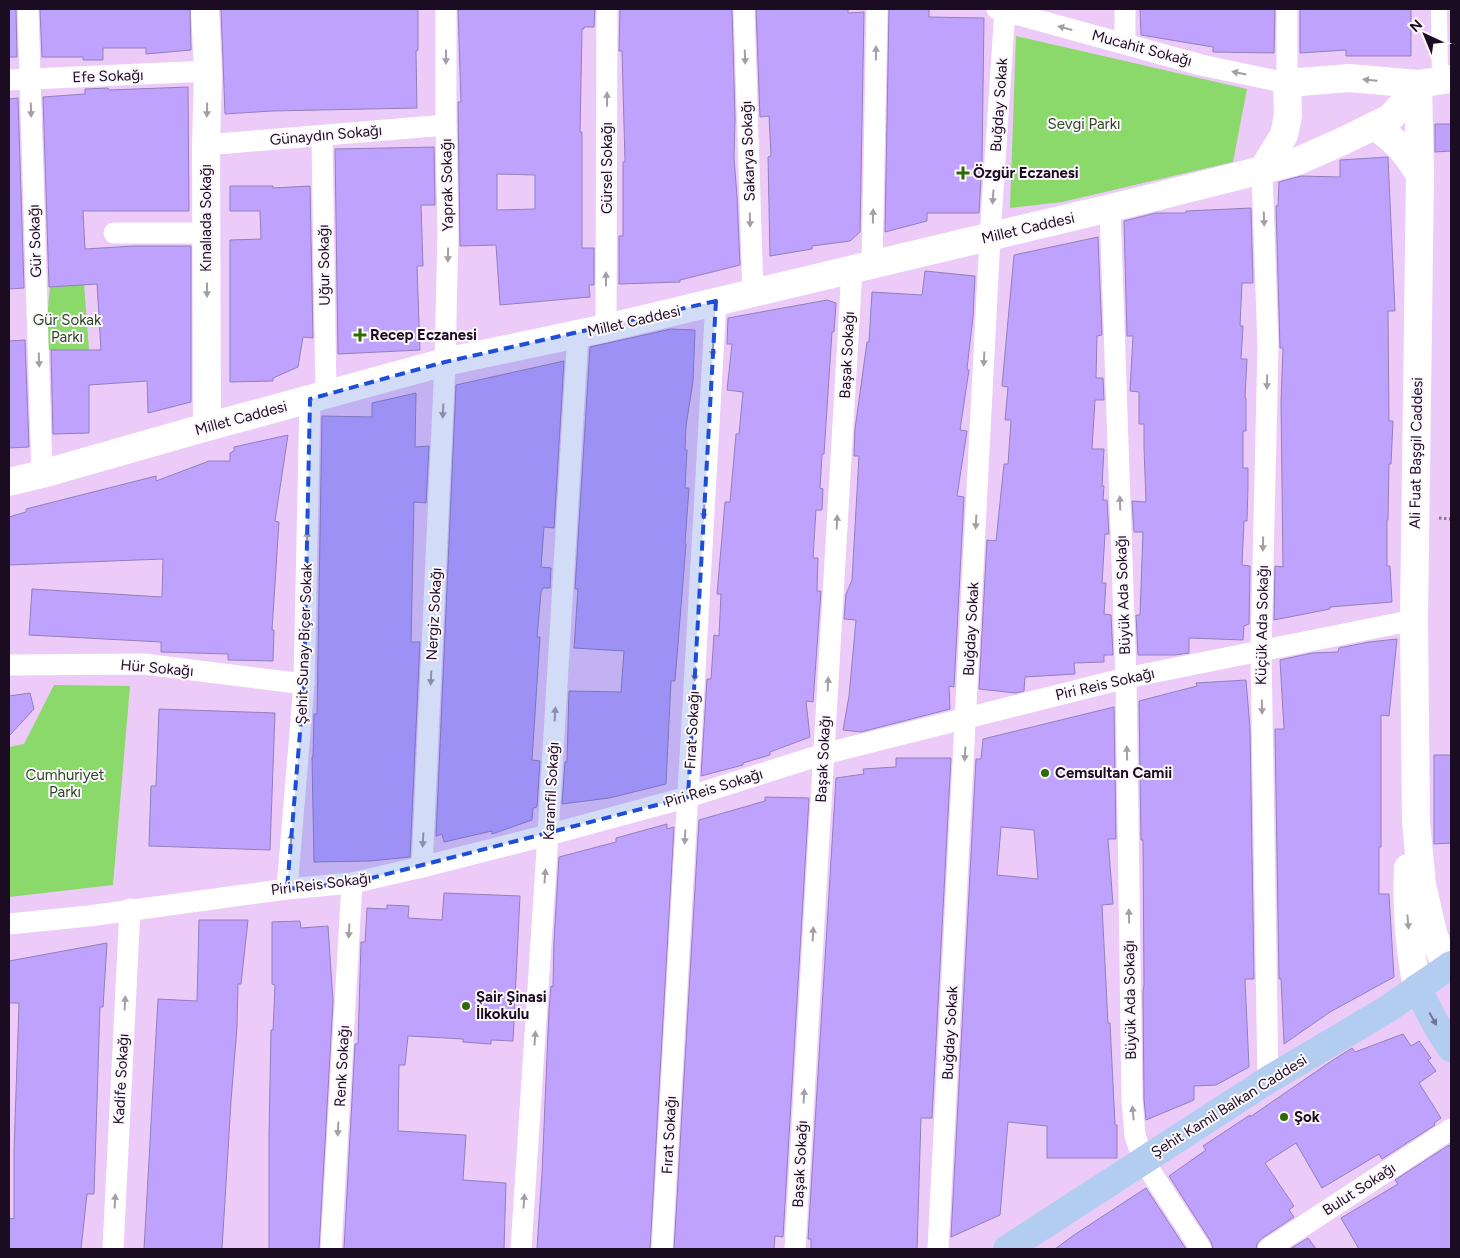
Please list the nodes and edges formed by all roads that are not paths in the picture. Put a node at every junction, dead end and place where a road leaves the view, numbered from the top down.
1 (28, 9) edge
2 (205, 9) edge
3 (446, 9) edge
4 (607, 9) edge
5 (744, 9) edge
6 (877, 9) edge
7 (1125, 9) edge
8 (1287, 9) edge
9 (1439, 9) edge
10 (1002, 10) edge
11 (1124, 43) junction
12 (208, 71) junction
13 (30, 79) junction
14 (9, 80) edge
15 (1436, 81) edge
16 (1287, 84) junction
17 (1288, 115) junction
18 (446, 125) junction
19 (1374, 126) junction
20 (322, 136) junction
21 (206, 145) junction
22 (1320, 151) junction
23 (1262, 171) junction
24 (1420, 175) junction
25 (1110, 208) junction
26 (114, 233) dead end
27 (207, 234) junction
28 (990, 237) junction
29 (862, 267) junction
30 (753, 293) junction
31 (716, 301) junction
32 (606, 328) junction
33 (578, 333) junction
34 (445, 362) junction
35 (318, 397) junction
36 (207, 427) junction
37 (42, 474) junction
38 (9, 482) edge
39 (1414, 620) junction
40 (1261, 651) junction
41 (9, 665) edge
42 (1126, 678) junction
43 (304, 684) junction
44 (967, 719) junction
45 (824, 754) junction
46 (688, 797) junction
47 (1416, 822) junction
48 (548, 835) junction
49 (422, 867) junction
50 (352, 883) junction
51 (287, 889) junction
52 (130, 909) junction
53 (9, 924) edge
54 (1450, 971) edge
55 (1418, 988) junction
56 (1451, 1048) edge
57 (1268, 1080) junction
58 (1451, 1129) edge
59 (1143, 1160) junction
60 (113, 1249) edge
61 (331, 1249) edge
62 (521, 1249) edge
63 (662, 1249) edge
64 (796, 1249) edge
65 (938, 1249) edge
66 (1007, 1249) edge
67 (1201, 1249) edge
68 (1268, 1249) edge

1 - 13 street, Gür Sokağı
2 - 12 main road, Kınalıada Sokağı
3 -> 18 street, Yaprak Sokağı
32 -> 4 street, Gürsel Sokağı
5 -> 30 street, Sakarya Sokağı
29 -> 6 street, Başak Sokağı
7 - 11 street
8 - 16 street
9 - 15 street, Ali Fuat Başgil Caddesi
11 -> 10 street, Mucahit Sokağı
10 -> 28 street, Buğday Sokak
16 -> 11 street, Mucahit Sokağı
12 - 13 street, Efe Sokağı
12 -> 21 main road, Kınalıada Sokağı
13 - 14 street, Efe Sokağı
13 -> 37 street, Gür Sokağı
15 -> 16 main road
15 - 19 main road, Millet Caddesi
15 - 24 main road, Ali Fuat Başgil Caddesi
16 - 17 main road
17 - 22 main road
17 - 23 main road
18 - 20 street, Günaydın Sokağı
18 -> 34 street, Yaprak Sokağı
19 - 22 main road, Millet Caddesi
19 - 24 main road
20 - 21 street, Günaydın Sokağı
20 - 35 street, Uğur Sokağı
21 - 27 main road, Kınalıada Sokağı
22 - 23 main road, Millet Caddesi
23 - 25 main road, Millet Caddesi
23 -> 40 street, Küçük Ada Sokağı
24 - 39 main road, Ali Fuat Başgil Caddesi
25 - 28 main road, Millet Caddesi
42 -> 25 street, Büyük Ada Sokağı
26 - 27 street
27 -> 36 main road, Kınalıada Sokağı
28 - 29 main road, Millet Caddesi
28 -> 44 street, Buğday Sokak
29 - 30 main road, Millet Caddesi
45 -> 29 street, Başak Sokağı
30 - 31 main road, Millet Caddesi
31 - 32 main road, Millet Caddesi
31 -> 46 street, Fırat Sokağı
32 - 33 main road, Millet Caddesi
33 - 34 main road, Millet Caddesi
48 -> 33 street, Karanfil Sokağı
34 - 35 main road, Millet Caddesi
34 -> 49 street, Nergiz Sokağı
35 - 36 main road, Millet Caddesi
43 -> 35 street, Şehit Sunay Biçer Sokak
36 - 37 main road, Millet Caddesi
37 - 38 main road, Millet Caddesi
39 - 40 street, Piri Reis Sokağı
39 - 47 main road, Ali Fuat Başgil Caddesi
40 - 42 street, Piri Reis Sokağı
40 -> 57 street, Küçük Ada Sokağı
41 - 43 street, Hür Sokağı
42 - 44 street, Piri Reis Sokağı
59 -> 42 street, Büyük Ada Sokağı
51 -> 43 street, Şehit Sunay Biçer Sokak
44 - 45 street, Piri Reis Sokağı
44 -> 65 street, Buğday Sokak
45 - 46 street, Piri Reis Sokağı
64 -> 45 street, Başak Sokağı
46 - 48 street, Piri Reis Sokağı
46 -> 63 street, Fırat Sokağı
47 - 54 main road
47 -> 55 main road
48 - 49 street, Piri Reis Sokağı
62 -> 48 street, Karanfil Sokağı
49 - 50 street, Piri Reis Sokağı
50 - 51 street, Piri Reis Sokağı
50 -> 61 street, Renk Sokağı
51 - 52 street, Piri Reis Sokağı
52 - 53 street, Piri Reis Sokağı
60 -> 52 street, Kadife Sokağı
54 - 55 main road, Şehit Kamil Balkan Caddesi
55 -> 56 main road
55 - 57 main road, Şehit Kamil Balkan Caddesi
57 - 59 main road, Şehit Kamil Balkan Caddesi
58 - 68 street, Bulut Sokağı
59 - 66 main road, Şehit Kamil Balkan Caddesi
59 - 67 street, Büyük Ada Sokağı

